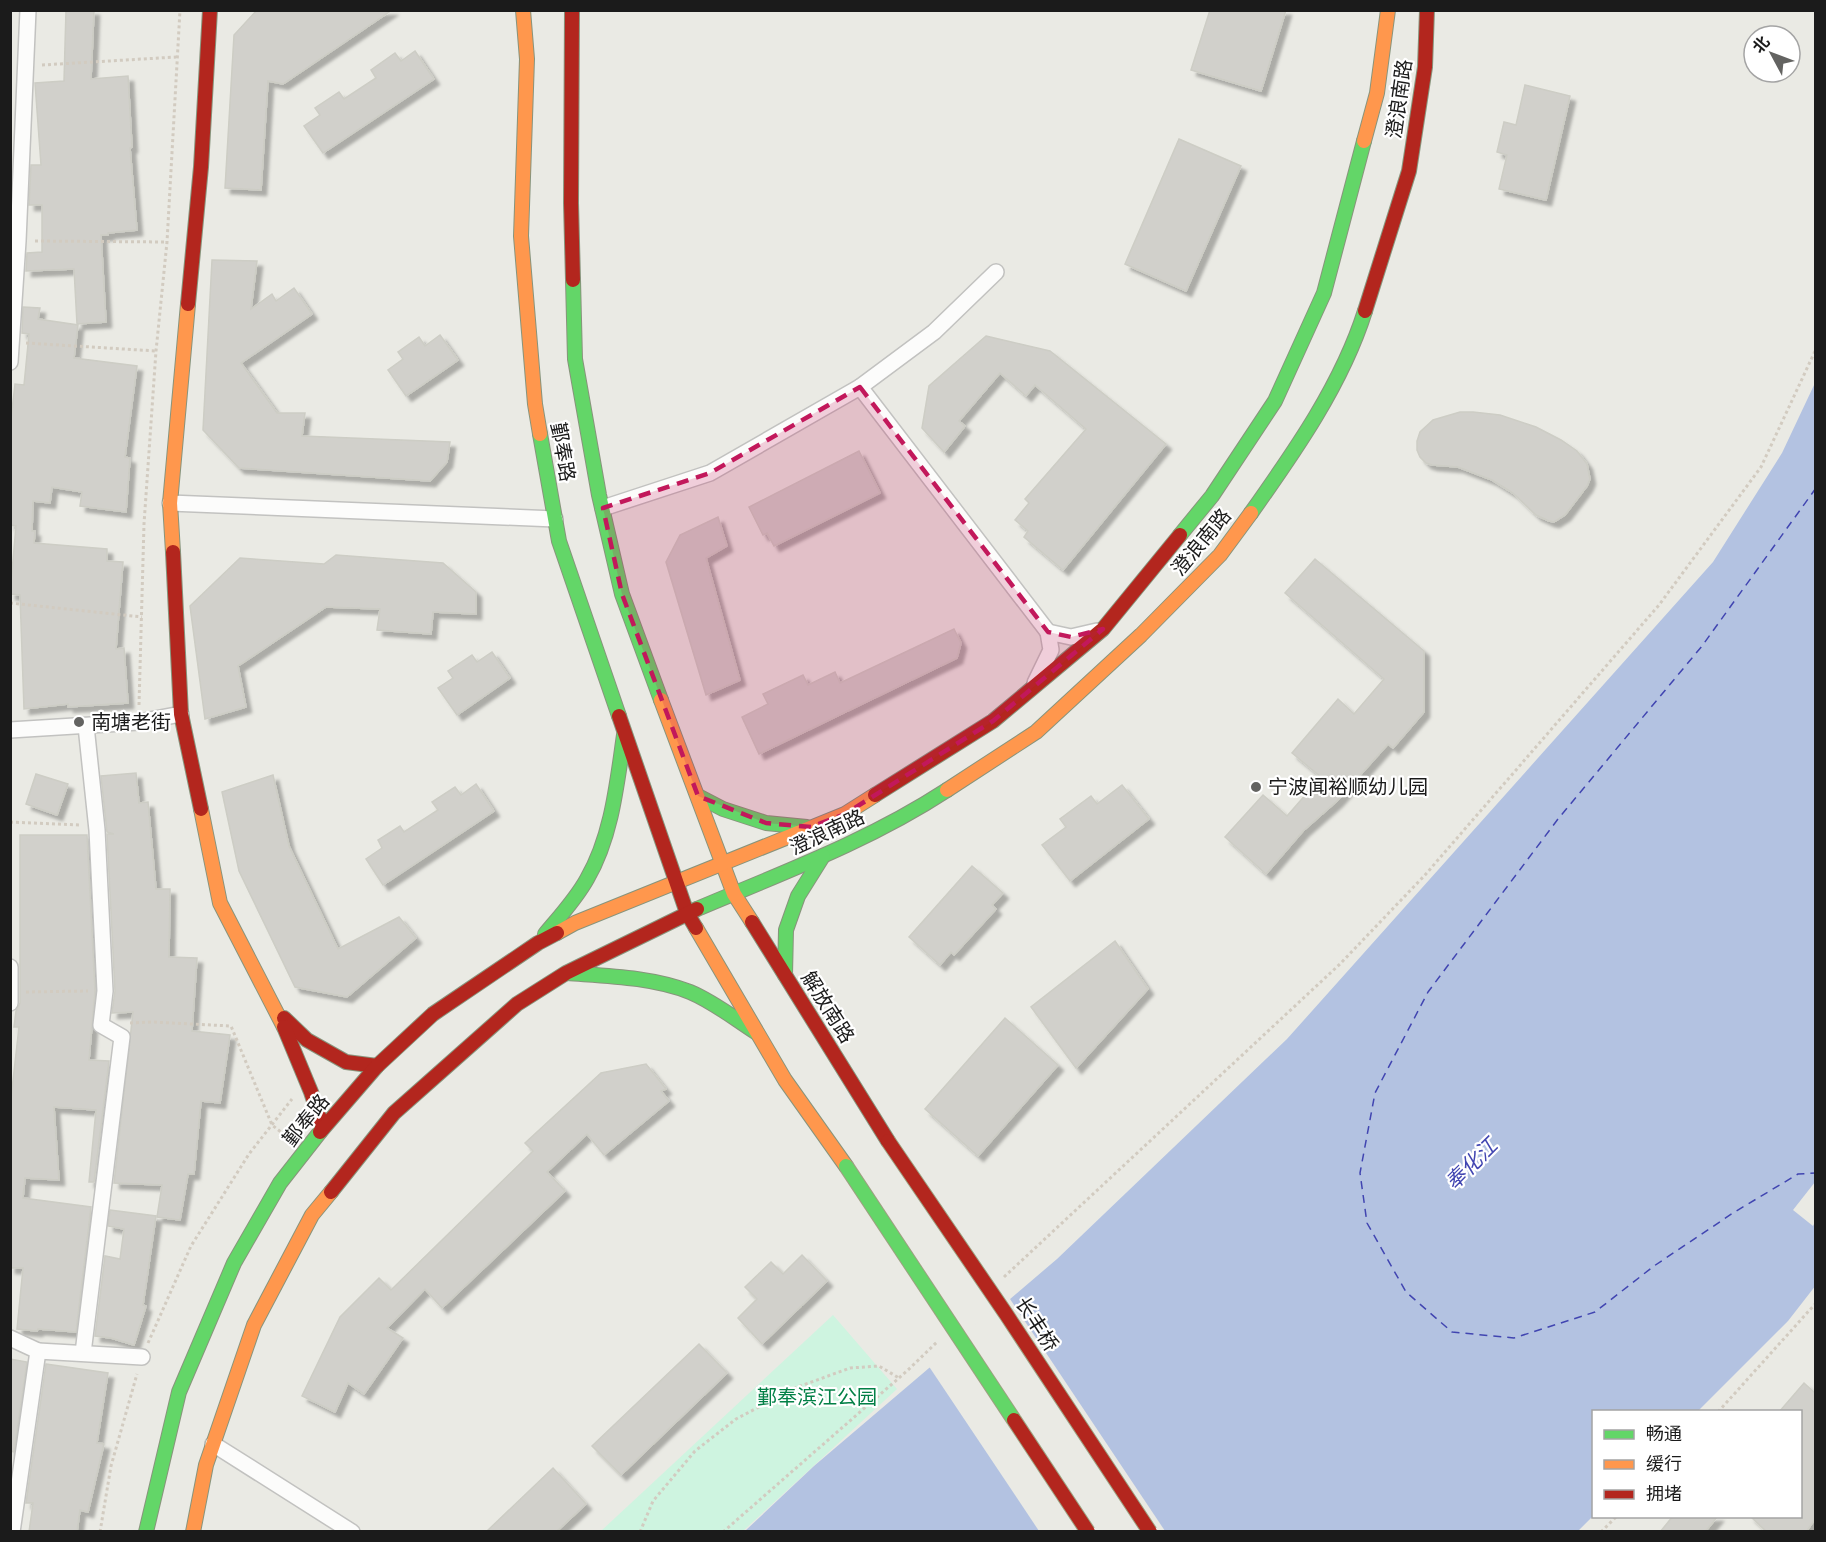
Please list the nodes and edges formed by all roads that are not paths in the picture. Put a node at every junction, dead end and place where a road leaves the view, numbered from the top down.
1 (28, 10) edge
2 (210, 10) edge
3 (523, 10) edge
4 (572, 10) edge
5 (1388, 10) edge
6 (1427, 10) edge
7 (996, 272) dead end
8 (10, 362) edge
9 (860, 387) junction
10 (170, 503) junction
11 (603, 508) junction
12 (555, 519) junction
13 (1103, 629) junction
14 (1048, 632) junction
15 (1033, 687) junction
16 (181, 714) junction
17 (86, 726) junction
18 (10, 730) edge
19 (624, 735) junction
20 (698, 796) junction
21 (811, 827) junction
22 (823, 856) junction
23 (722, 862) junction
24 (676, 882) junction
25 (734, 894) junction
26 (687, 913) junction
27 (538, 943) junction
28 (10, 967) edge
29 (566, 973) junction
30 (785, 975) junction
31 (11, 993) edge
32 (10, 1003) edge
33 (277, 1012) junction
34 (757, 1033) junction
35 (377, 1066) junction
36 (323, 1128) junction
37 (888, 1141) joint
38 (10, 1338) edge
39 (38, 1352) junction
40 (83, 1353) junction
41 (142, 1358) road end
42 (213, 1444) junction
43 (12, 1532) edge
44 (146, 1532) edge
45 (193, 1532) edge
46 (352, 1532) edge
47 (1088, 1532) edge
48 (1150, 1532) edge

1 - 8 street
2 - 10 main road
3 - 12 main road, 鄞奉路
4 - 11 main road, 鄞奉路
5 - 13 main road, 澄浪南路
6 - 22 main road, 澄浪南路
7 - 9 street
9 - 11 street
9 - 14 street
10 - 12 street
10 - 16 main road
11 - 20 main road, 鄞奉路
12 - 19 main road, 鄞奉路
13 - 14 street
13 - 15 main road, 澄浪南路
14 - 15 street
15 - 21 main road, 澄浪南路
16 - 17 street
16 - 33 main road
17 - 18 street
17 - 40 street
19 - 24 main road, 鄞奉路
19 - 27 main road
20 - 21 main road
20 - 23 main road, 鄞奉路
21 - 23 main road, 澄浪南路
22 - 25 main road, 澄浪南路
22 - 30 main road
23 - 24 main road, 鄞奉路
23 - 25 main road, 鄞奉路
24 - 26 main road, 鄞奉路
24 - 27 main road, 鄞奉路
25 - 26 main road
25 - 30 main road, 解放南路
26 - 29 main road
26 - 34 main road, 鄞奉路
27 - 35 main road, 鄞奉路
28 - 31 street
29 - 34 main road
29 - 42 main road
30 - 37 main road, 解放南路
31 - 32 street
33 - 35 main road
33 - 36 main road
34 - 47 main road, 鄞奉路, bridge
35 - 36 main road, 鄞奉路
36 - 44 main road, 鄞奉路
37 - 48 main road, 长丰桥, bridge
38 - 39 street
39 - 40 street
39 - 43 street
40 - 41 street
42 - 45 main road
42 - 46 street

